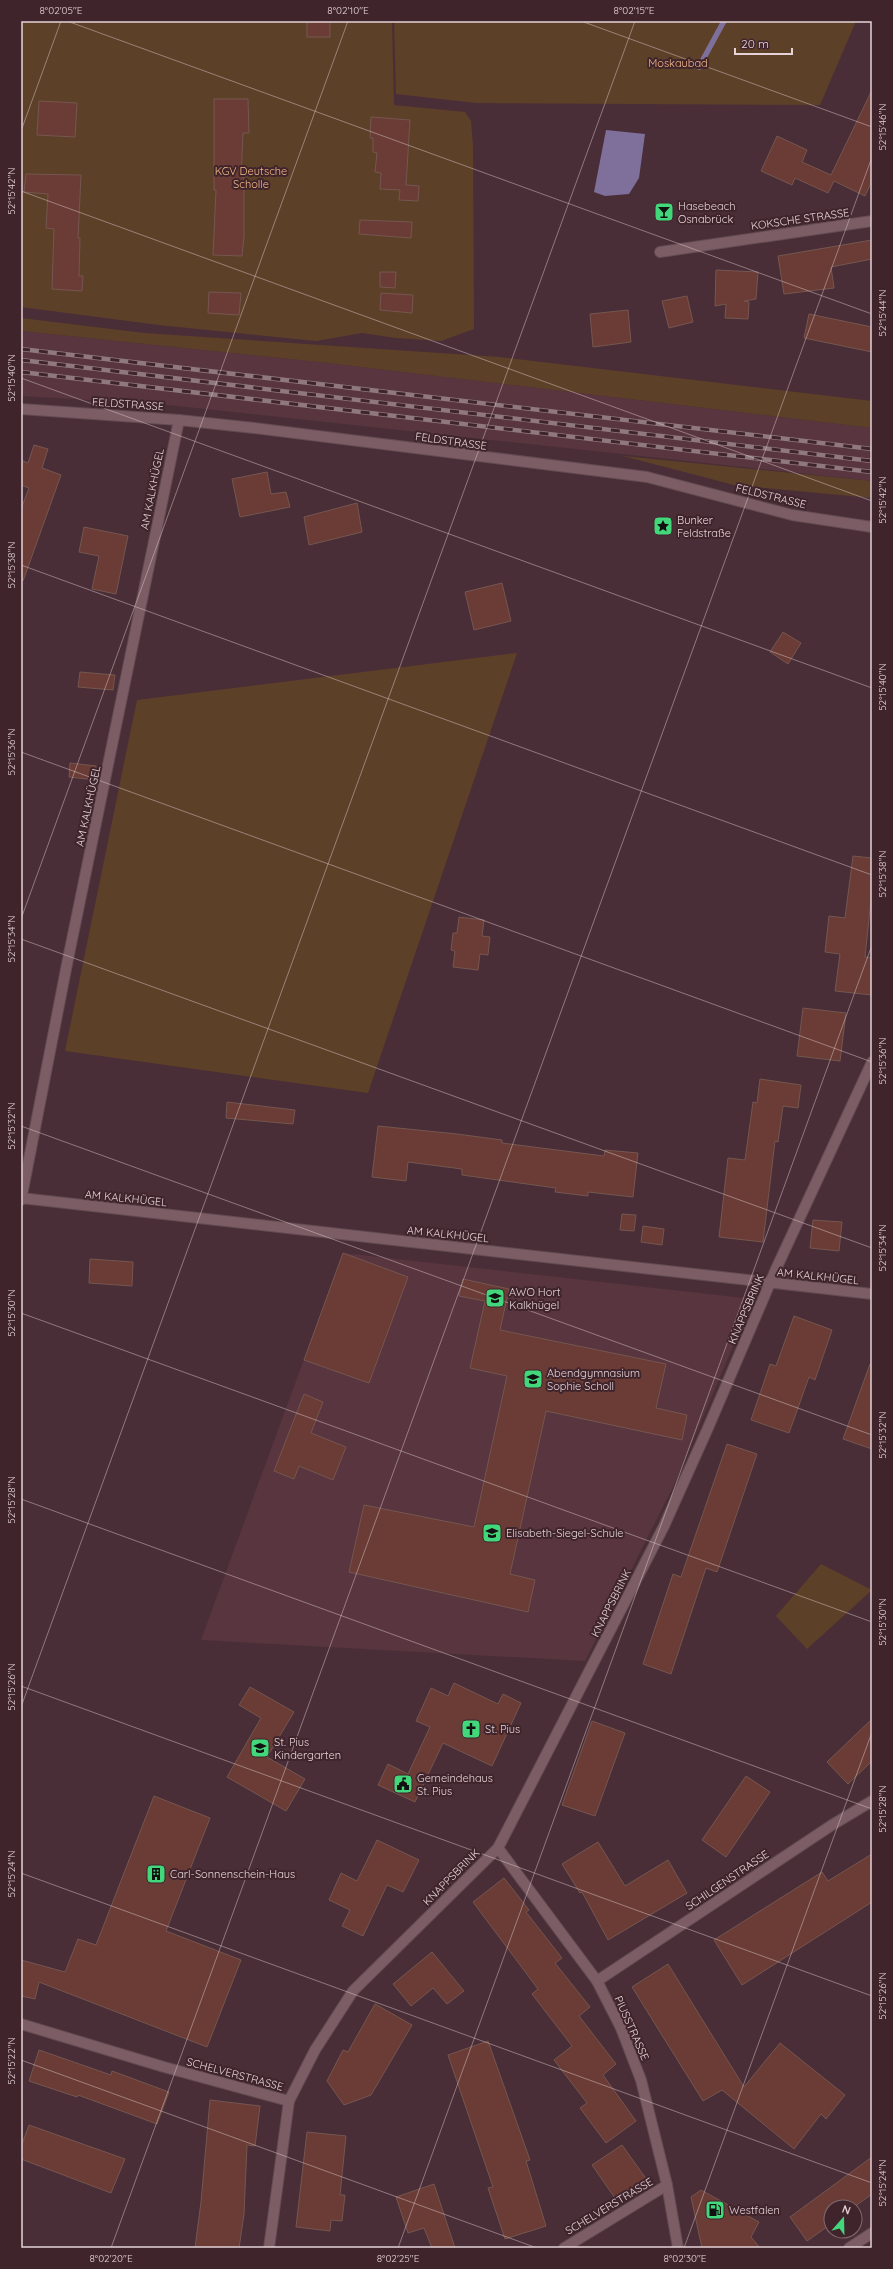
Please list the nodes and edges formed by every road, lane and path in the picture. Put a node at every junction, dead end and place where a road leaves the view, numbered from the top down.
1 (872, 221) edge
2 (660, 252) dead end
3 (21, 409) edge
4 (179, 420) junction
5 (872, 527) edge
6 (872, 1062) edge
7 (21, 1199) edge
8 (770, 1283) junction
9 (872, 1294) edge
10 (872, 1801) edge
11 (498, 1848) junction
12 (597, 1981) junction
13 (21, 2024) edge
14 (289, 2101) junction
15 (667, 2185) junction
16 (872, 2233) edge
17 (269, 2248) edge
18 (564, 2248) edge
19 (678, 2248) edge
20 (849, 2248) edge

1 - 2 street, KOKSCHE STRASSE
3 - 4 street, FELDSTRASSE
4 - 5 street, FELDSTRASSE
4 - 7 street, AM KALKHÜGEL
6 - 8 street, KNAPPSBRINK
7 - 8 street, AM KALKHÜGEL
8 - 9 street, AM KALKHÜGEL
8 - 11 street, KNAPPSBRINK
10 - 12 street, SCHILGENSTRASSE
11 - 12 street, PIUSSTRASSE
11 - 14 street, KNAPPSBRINK
12 - 15 street, PIUSSTRASSE
13 - 14 street, SCHELVERSTRASSE
14 - 17 street, SCHELVERSTRASSE
15 - 18 street, SCHELVERSTRASSE
15 - 19 street, PIUSSTRASSE
16 - 20 street

